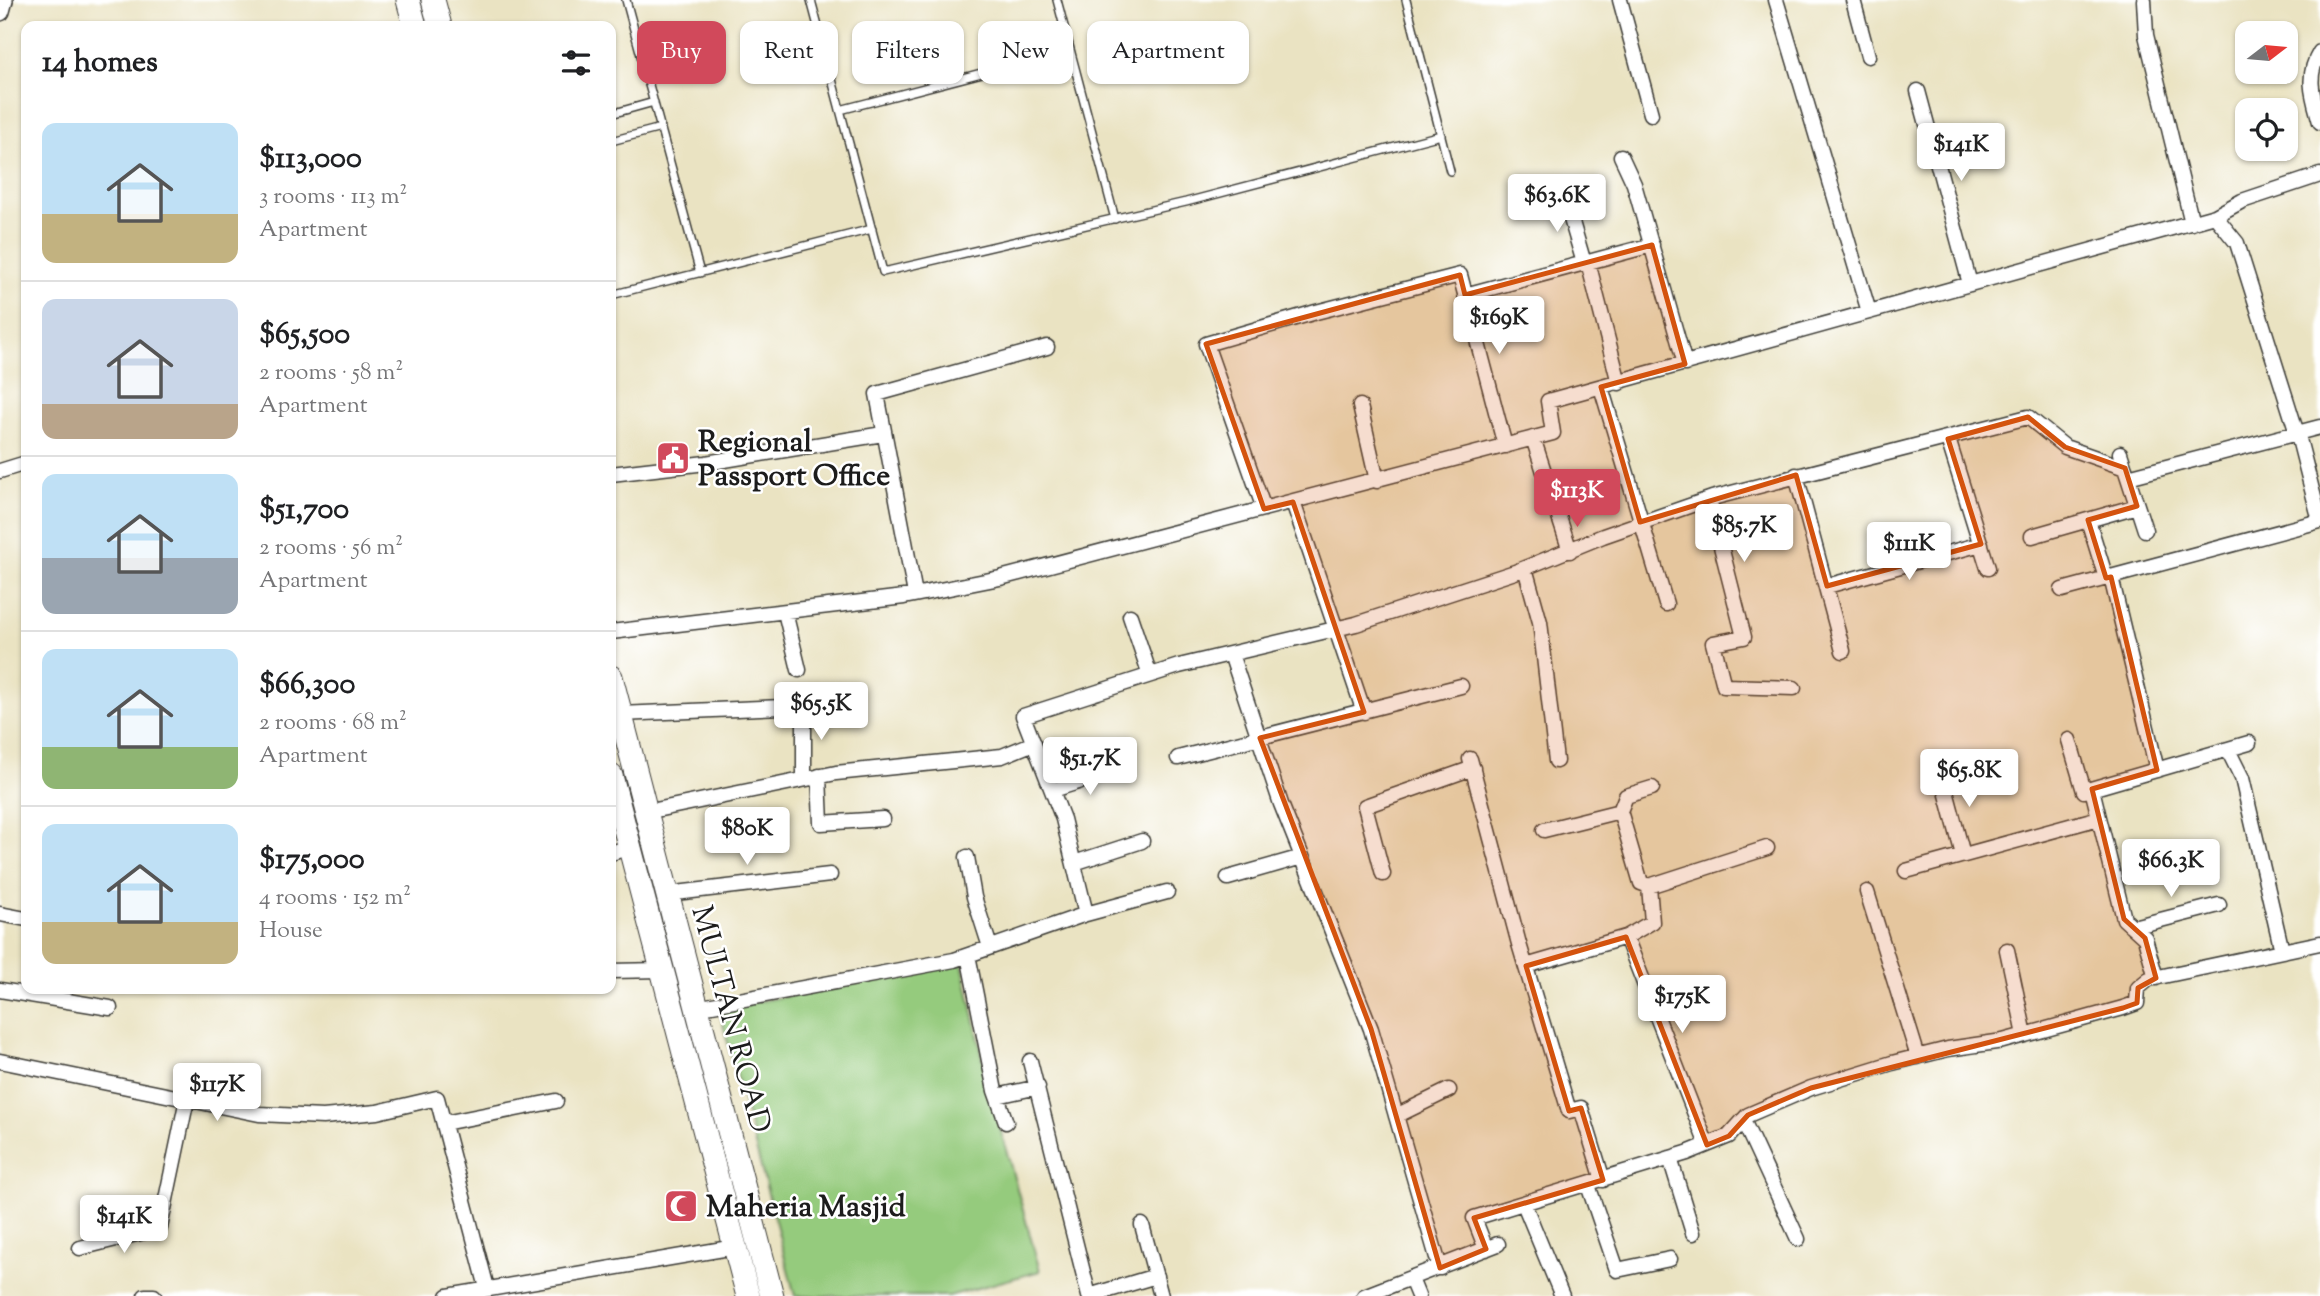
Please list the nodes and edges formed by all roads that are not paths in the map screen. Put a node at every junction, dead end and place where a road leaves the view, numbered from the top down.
1 (3, 0) edge
2 (408, 0) edge
3 (433, 0) edge
4 (626, 0) edge
5 (811, 0) edge
6 (1057, 0) edge
7 (1406, 0) edge
8 (1620, 0) edge
9 (1776, 0) edge
10 (1853, 0) edge
11 (2144, 0) edge
12 (0, 11) edge
13 (414, 21) edge
14 (439, 21) edge
15 (1062, 21) edge
16 (2320, 52) edge
17 (1868, 56) dead end
18 (1073, 61) edge
19 (978, 74) edge
20 (1918, 91) dead end
21 (654, 103) junction
22 (840, 110) junction
23 (616, 113) edge
24 (1651, 114) dead end
25 (2320, 122) edge
26 (661, 128) junction
27 (1441, 135) junction
28 (616, 140) edge
29 (1621, 156) dead end
30 (1450, 171) dead end
31 (2320, 175) edge
32 (1564, 195) dead end
33 (2215, 216) junction
34 (1115, 219) junction
35 (2192, 223) junction
36 (872, 229) junction
37 (1651, 245) junction
38 (1586, 263) junction
39 (700, 273) junction
40 (1970, 284) junction
41 (616, 294) edge
42 (1465, 295) junction
43 (1869, 312) junction
44 (1047, 347) dead end
45 (1685, 364) junction
46 (1619, 383) junction
47 (1601, 387) junction
48 (1360, 406) dead end
49 (2320, 427) edge
50 (2297, 433) junction
51 (883, 434) junction
52 (1533, 438) junction
53 (1948, 439) junction
54 (1505, 446) junction
55 (21, 465) edge
56 (2124, 466) junction
57 (0, 471) edge
58 (616, 473) edge
59 (1796, 475) junction
60 (1377, 481) junction
61 (1709, 499) junction
62 (1293, 502) junction
63 (2137, 506) junction
64 (1264, 509) junction
65 (2088, 520) junction
66 (2320, 521) edge
67 (1640, 522) junction
68 (2145, 530) dead end
69 (2032, 536) dead end
70 (1981, 544) junction
71 (1570, 551) junction
72 (1525, 568) junction
73 (1987, 568) dead end
74 (2109, 578) junction
75 (1826, 586) junction
76 (2062, 590) dead end
77 (915, 594) junction
78 (1665, 604) dead end
79 (785, 612) junction
80 (1130, 616) dead end
81 (1336, 629) junction
82 (616, 631) edge
83 (1843, 651) dead end
84 (1231, 654) junction
85 (799, 670) dead end
86 (1150, 675) junction
87 (1461, 686) dead end
88 (1794, 688) dead end
89 (616, 698) edge
90 (1364, 712) junction
91 (620, 714) junction
92 (1260, 738) junction
93 (2070, 740) dead end
94 (1034, 743) junction
95 (2249, 743) dead end
96 (2228, 750) junction
97 (1178, 758) dead end
98 (1556, 761) dead end
99 (1116, 770) dead end
100 (2157, 770) junction
101 (1941, 772) dead end
102 (812, 778) junction
103 (1652, 788) dead end
104 (2092, 789) junction
105 (1053, 790) junction
106 (1620, 811) junction
107 (646, 812) junction
108 (616, 817) edge
109 (2099, 818) junction
110 (883, 819) dead end
111 (1545, 830) dead end
112 (1142, 841) dead end
113 (1767, 848) dead end
114 (620, 850) edge
115 (1963, 855) junction
116 (967, 857) dead end
117 (1303, 857) junction
118 (1074, 863) junction
119 (1906, 871) dead end
120 (1383, 874) dead end
121 (830, 875) dead end
122 (1228, 878) dead end
123 (1648, 886) junction
124 (1167, 892) dead end
125 (1867, 892) dead end
126 (667, 894) junction
127 (2219, 905) dead end
128 (0, 914) edge
129 (1086, 914) junction
130 (21, 918) edge
131 (2133, 927) junction
132 (1626, 937) junction
133 (2320, 943) edge
134 (990, 947) junction
135 (2007, 950) dead end
136 (2282, 951) junction
137 (968, 955) junction
138 (1526, 965) junction
139 (662, 970) junction
140 (616, 971) edge
141 (2156, 978) junction
142 (0, 990) edge
143 (21, 993) edge
144 (24, 994) edge
145 (110, 1008) dead end
146 (696, 1008) junction
147 (2025, 1035) junction
148 (1918, 1057) junction
149 (0, 1061) edge
150 (1030, 1061) dead end
151 (1038, 1087) junction
152 (1449, 1090) dead end
153 (997, 1096) junction
154 (187, 1099) junction
155 (556, 1101) dead end
156 (1396, 1116) junction
157 (1743, 1121) junction
158 (1006, 1122) dead end
159 (444, 1123) junction
160 (1707, 1145) junction
161 (1670, 1158) junction
162 (1603, 1180) junction
163 (1588, 1185) junction
164 (1524, 1204) junction
165 (1142, 1225) dead end
166 (1693, 1233) dead end
167 (1798, 1239) dead end
168 (735, 1247) junction
169 (80, 1248) dead end
170 (1670, 1259) dead end
171 (1440, 1269) junction
172 (1156, 1276) junction
173 (1411, 1279) junction
174 (487, 1288) junction
175 (457, 1295) edge
176 (1097, 1295) edge
177 (145, 1296) edge
178 (154, 1296) edge
179 (748, 1296) edge
180 (772, 1296) edge
181 (1161, 1296) edge
182 (1364, 1296) edge
183 (1418, 1296) edge
184 (1562, 1296) edge

1 - 12 street
2 - 13 main road
3 - 14 main road
4 - 21 lane
5 - 22 lane
6 - 15 lane
7 - 27 lane
8 - 24 street
9 - 43 street
10 - 17 street
11 - 35 street
16 - 25 street
18 - 34 lane
19 - 22 lane
20 - 40 street
21 - 23 lane
21 - 26 lane
22 - 36 lane
26 - 28 lane
26 - 39 lane
27 - 30 lane
27 - 34 lane
29 - 37 street
31 - 33 street
32 - 38 street
33 - 35 street
33 - 50 street
34 - 36 lane
35 - 40 street
36 - 39 lane
37 - 38 street
37 - 45 street
38 - 42 street
38 - 46 street
39 - 41 lane
40 - 43 street
42 - 54 street
42 - 64 street
43 - 45 street
44 - 51 street
45 - 46 street
46 - 47 street
47 - 52 street
47 - 67 street
48 - 60 street
49 - 50 street
50 - 56 street
50 - 66 street
51 - 58 street
51 - 77 street
52 - 54 street
52 - 71 street
53 - 56 street
53 - 59 street
53 - 70 street
54 - 60 street
55 - 57 street
56 - 63 street
59 - 61 street
59 - 75 street
60 - 62 street
61 - 67 street
61 - 88 street
62 - 64 street
62 - 81 street
63 - 65 street
63 - 68 street
64 - 77 street
65 - 69 street
65 - 74 street
66 - 74 street
67 - 71 street
67 - 78 street
70 - 73 street
70 - 75 street
71 - 72 street
72 - 81 street
72 - 98 street
74 - 76 street
74 - 100 street
75 - 83 street
77 - 79 street
79 - 82 street
79 - 85 street
80 - 86 street
81 - 84 street
81 - 90 street
84 - 86 street
84 - 92 street
86 - 94 street
87 - 90 street
89 - 91 main road, MULTAN ROAD
90 - 92 street
91 - 102 street
91 - 107 main road, MULTAN ROAD
92 - 97 street
92 - 117 street
93 - 104 street
94 - 102 street
94 - 105 street
95 - 96 street
96 - 100 street
96 - 136 street
99 - 105 street
100 - 104 street
101 - 115 street
102 - 107 street
102 - 110 street
103 - 106 street
104 - 109 street
105 - 118 street
106 - 111 street
106 - 123 street
107 - 126 main road, MULTAN ROAD
108 - 114 main road, MULTAN ROAD
109 - 115 street
109 - 131 street
112 - 118 street
113 - 123 street
114 - 139 main road, MULTAN ROAD
115 - 119 street
116 - 134 street
117 - 122 street
117 - 156 street
118 - 129 street
120 - 138 street
121 - 126 street
123 - 132 street
124 - 129 street
125 - 148 street
126 - 146 main road, MULTAN ROAD
127 - 131 street
128 - 130 street
129 - 134 street
131 - 141 street
132 - 138 street
132 - 160 street
133 - 136 street
134 - 137 street
135 - 147 street
136 - 141 street
137 - 146 street
137 - 153 street
138 - 162 street
139 - 140 street
139 - 168 main road, MULTAN ROAD
141 - 147 street
142 - 143 street
144 - 145 street
146 - 180 main road, MULTAN ROAD
147 - 148 street
148 - 157 street
149 - 154 street
150 - 151 street
151 - 153 street
151 - 176 street
152 - 156 street
153 - 158 street
154 - 159 street
154 - 169 street
155 - 159 street
156 - 171 street
157 - 160 street
157 - 167 street
159 - 174 street
160 - 161 street
161 - 162 street
161 - 166 street
162 - 163 street
163 - 164 street
163 - 170 street
164 - 171 street
164 - 184 street
165 - 172 street
168 - 174 street
168 - 179 main road, MULTAN ROAD
171 - 173 street
172 - 176 street
172 - 181 street
173 - 182 street
173 - 183 street
174 - 175 street
177 - 178 street

